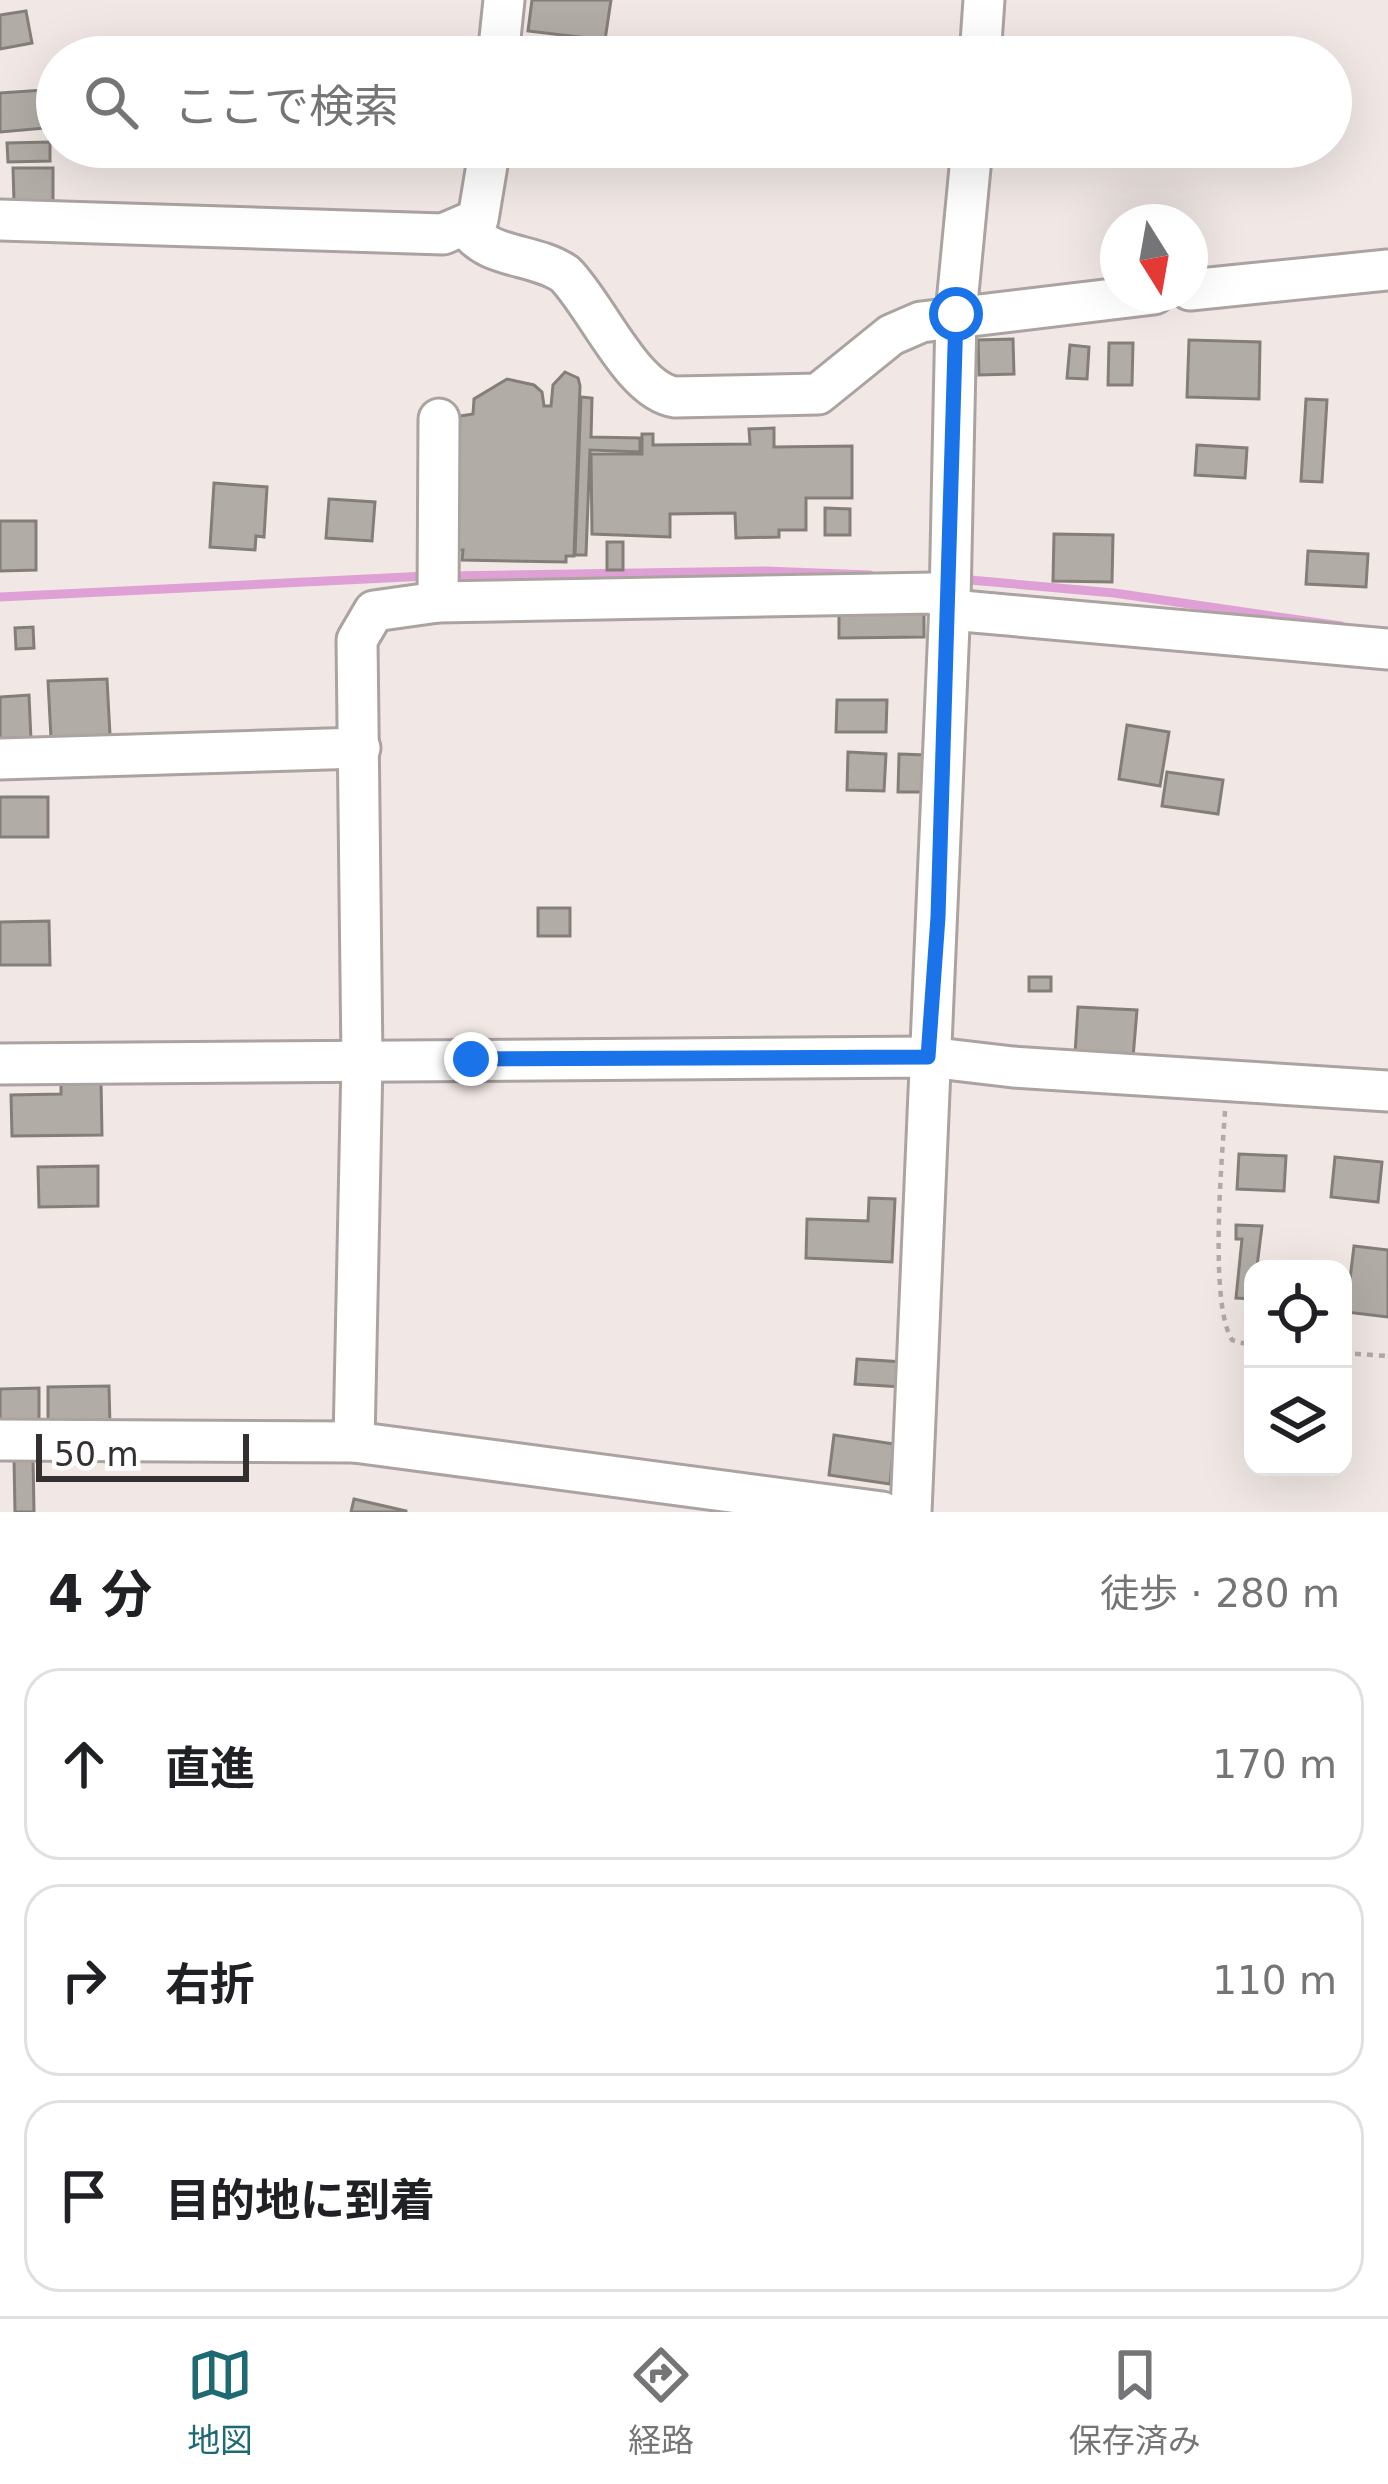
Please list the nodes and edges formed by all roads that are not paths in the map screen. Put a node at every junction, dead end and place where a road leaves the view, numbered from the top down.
1 (504, 0) edge
2 (985, 0) edge
3 (500, 36) edge
4 (982, 36) edge
5 (488, 168) edge
6 (969, 168) edge
7 (0, 220) edge
8 (468, 228) junction
9 (1388, 270) edge
10 (1208, 288) edge
11 (1100, 299) edge
12 (956, 314) junction
13 (439, 419) dead end
14 (438, 602) junction
15 (950, 602) junction
16 (1388, 650) edge
17 (360, 748) junction
18 (0, 759) edge
19 (928, 1057) junction
20 (362, 1060) junction
21 (0, 1064) edge
22 (1388, 1091) edge
23 (0, 1440) edge
24 (354, 1442) junction
25 (882, 1512) edge
26 (911, 1512) edge

1 - 3 street
2 - 4 street
5 - 8 street
6 - 12 street
7 - 8 street
8 - 12 street
9 - 10 street
11 - 12 street
12 - 15 street
13 - 14 street
14 - 15 street
14 - 17 street
15 - 16 street
15 - 19 street
17 - 18 street
17 - 20 street
19 - 20 street
19 - 22 street
19 - 26 street
20 - 21 street
20 - 24 street
23 - 24 street
24 - 25 street

